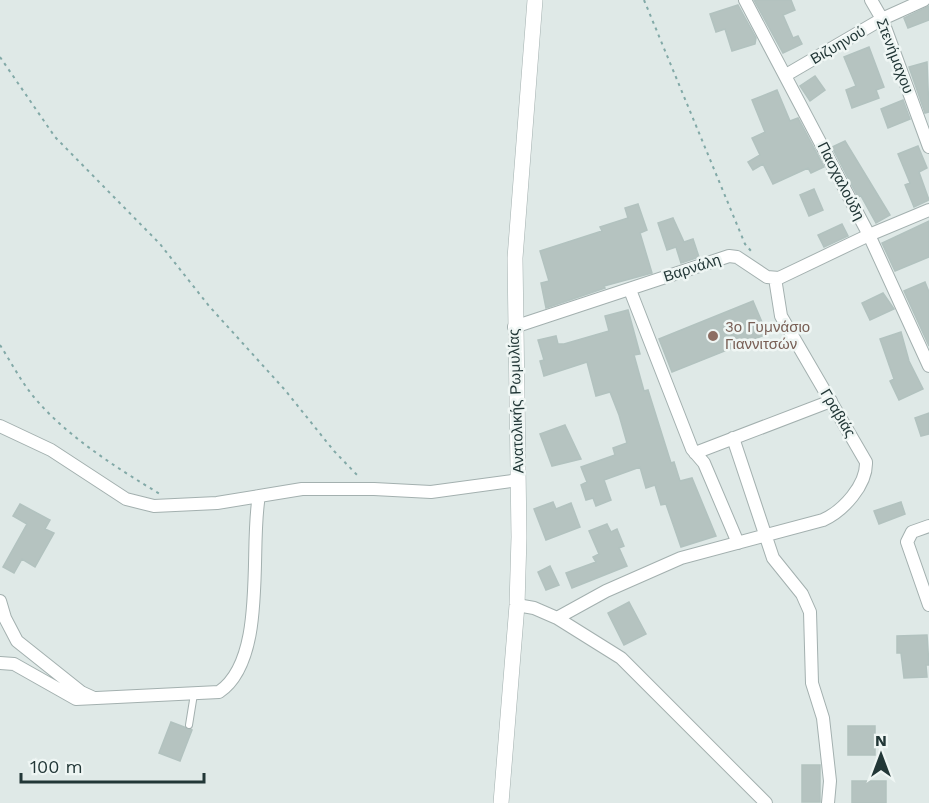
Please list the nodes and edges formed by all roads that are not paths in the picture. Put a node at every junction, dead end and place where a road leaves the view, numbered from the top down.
1 (535, 0) edge
2 (745, 0) edge
3 (871, 0) edge
4 (924, 0) edge
5 (882, 19) junction
6 (786, 75) junction
7 (929, 147) edge
8 (929, 210) edge
9 (869, 235) junction
10 (775, 278) junction
11 (630, 290) junction
12 (514, 327) junction
13 (927, 358) edge
14 (831, 401) junction
15 (0, 426) edge
16 (734, 438) junction
17 (695, 453) junction
18 (519, 480) junction
19 (259, 496) junction
20 (929, 526) edge
21 (767, 535) junction
22 (738, 543) junction
23 (0, 601) edge
24 (517, 605) junction
25 (929, 605) edge
26 (557, 618) junction
27 (0, 663) edge
28 (194, 694) junction
29 (96, 699) junction
30 (189, 725) dead end
31 (501, 803) edge
32 (766, 803) edge
33 (828, 803) edge

1 - 12 street, Ανατολικής Ρωμυλίας
2 - 6 street, Πασχαλούδη
3 - 5 street, Στενήμαχου
4 - 5 street, Βιζυηνού
5 - 6 street, Βιζυηνού
5 - 7 street, Στενήμαχου
6 - 9 street, Πασχαλούδη
8 - 9 street
9 - 10 street
9 - 13 street, Πασχαλούδη
10 - 11 street, Βαρνάλη
10 - 14 street, Γραβιάς
11 - 12 street, Βαρνάλη
11 - 17 street
12 - 18 street, Ανατολικής Ρωμυλίας
14 - 16 street
14 - 21 street, Γραβιάς
15 - 19 street
16 - 17 street
16 - 21 street
17 - 22 street
18 - 19 street
18 - 24 street, Ανατολικής Ρωμυλίας
19 - 28 street
20 - 25 street
21 - 22 street, Γραβιάς
21 - 33 street
22 - 26 street, Γραβιάς
23 - 29 street
24 - 26 street
24 - 31 street, Ανατολικής Ρωμυλίας
26 - 32 street
27 - 29 street
28 - 29 street
28 - 30 lane

